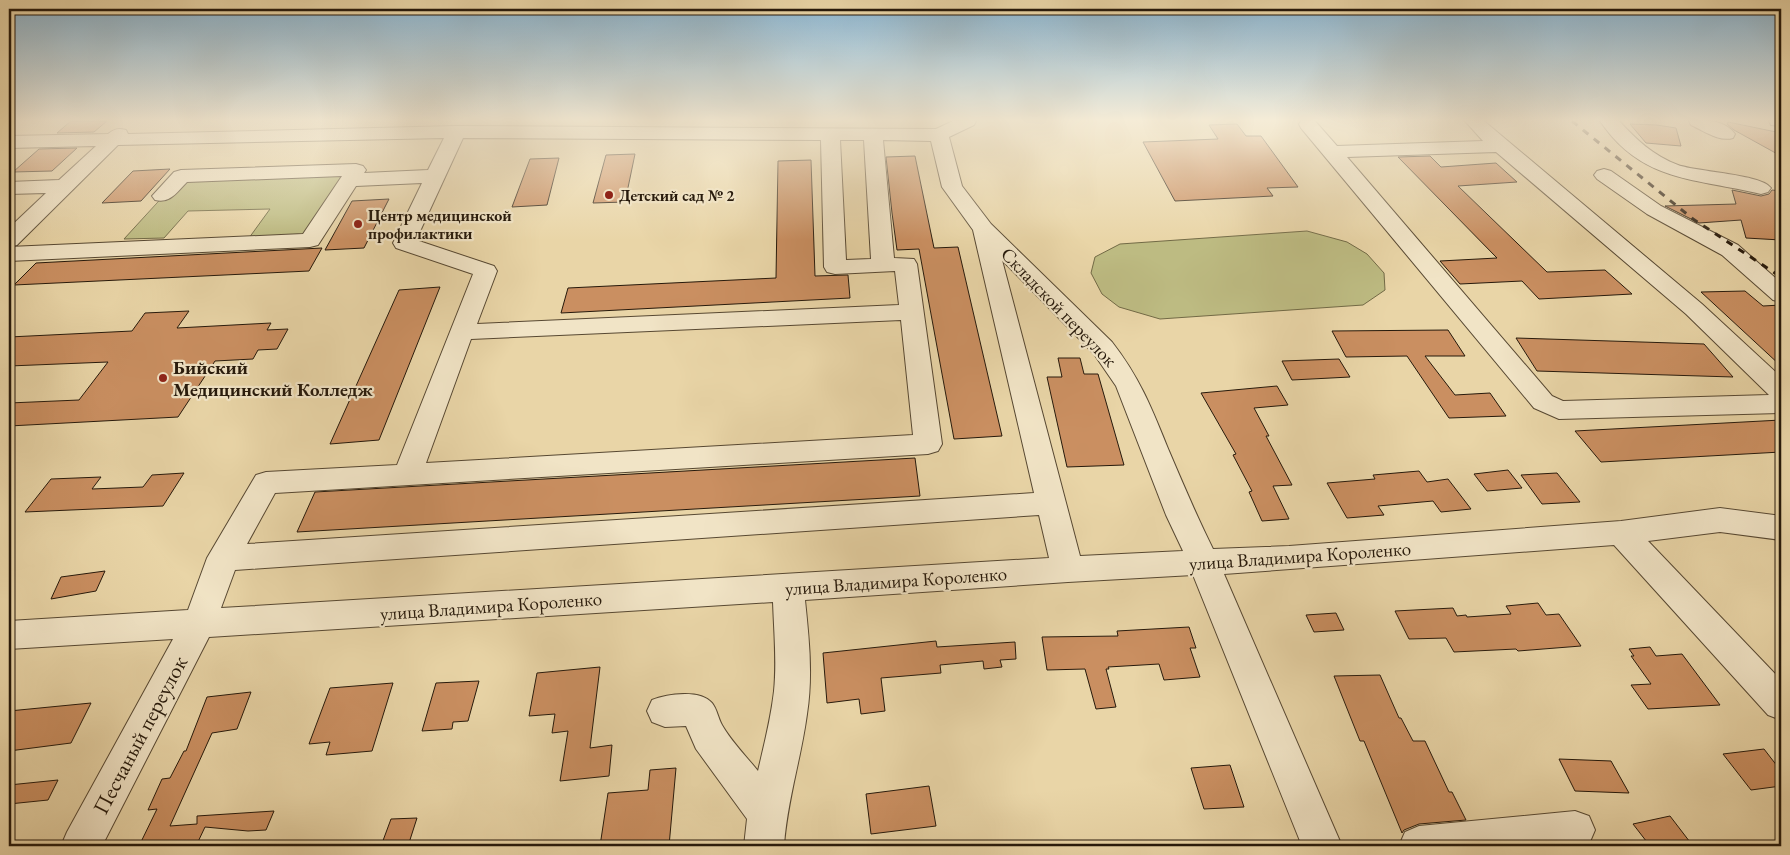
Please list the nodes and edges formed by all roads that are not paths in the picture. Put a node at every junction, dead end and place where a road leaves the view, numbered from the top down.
1 (92, 161) edge
2 (440, 161) edge
3 (831, 161) edge
4 (875, 161) edge
5 (945, 161) edge
6 (1340, 161) edge
7 (1519, 161) edge
8 (1653, 161) edge
9 (1604, 175) dead end
10 (437, 176) junction
11 (350, 180) junction
12 (66, 186) junction
13 (9, 188) edge
14 (1761, 188) dead end
15 (162, 196) dead end
16 (983, 229) junction
17 (9, 240) edge
18 (9, 254) edge
19 (883, 265) junction
20 (1781, 295) edge
21 (911, 312) junction
22 (461, 332) junction
23 (1781, 392) edge
24 (1781, 404) edge
25 (407, 475) junction
26 (1051, 503) junction
27 (1781, 528) edge
28 (1621, 533) junction
29 (223, 558) junction
30 (1204, 563) junction
31 (1068, 569) junction
32 (788, 588) junction
33 (199, 624) junction
34 (9, 635) edge
35 (1781, 704) edge
36 (665, 712) dead end
37 (766, 830) edge
38 (1575, 830) dead end
39 (81, 846) edge
40 (1322, 846) edge
41 (1419, 846) edge

1 - 12 street
2 - 10 street
3 - 19 street
4 - 19 street
5 - 16 street, Складской переулок
6 - 24 street
7 - 23 street
8 - 14 street
9 - 20 street
10 - 11 street
10 - 22 street
11 - 15 street
11 - 18 street
12 - 13 street
12 - 17 street
16 - 26 street
16 - 30 street, Складской переулок
19 - 21 street
21 - 22 street
21 - 25 street
22 - 25 street
25 - 29 street, Песчаный переулок
26 - 29 street
26 - 31 street
27 - 28 street, улица Владимира Короленко
28 - 30 street, улица Владимира Короленко
28 - 35 street
29 - 33 street, Песчаный переулок
30 - 31 street, улица Владимира Короленко
30 - 40 street, Складской переулок
31 - 32 street, улица Владимира Короленко
32 - 33 street, улица Владимира Короленко
32 - 37 street
33 - 34 street, улица Владимира Короленко
33 - 39 street, Песчаный переулок
36 - 37 street
38 - 41 street

